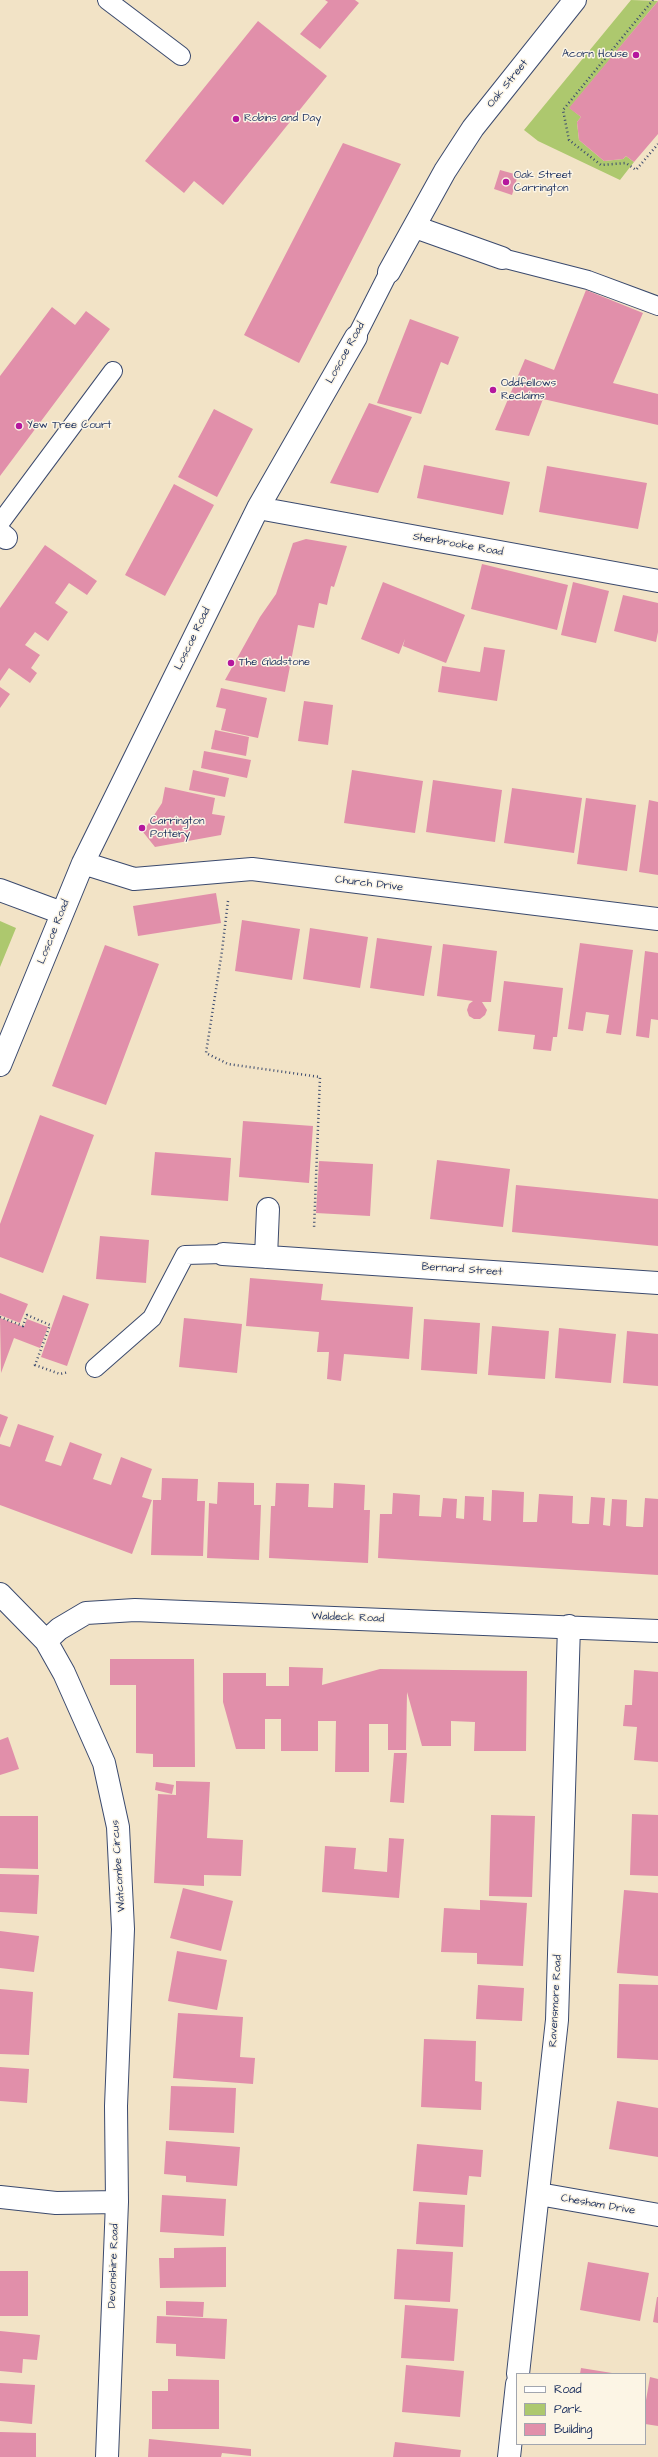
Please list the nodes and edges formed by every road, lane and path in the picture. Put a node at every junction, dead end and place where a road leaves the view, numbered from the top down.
1 (107, 0) edge
2 (575, 0) edge
3 (652, 0) edge
4 (181, 56) dead end
5 (658, 144) edge
6 (445, 171) joint
7 (415, 228) junction
8 (502, 258) joint
9 (389, 272) joint
10 (658, 306) edge
11 (356, 337) joint
12 (113, 371) dead end
13 (258, 508) junction
14 (2, 531) edge
15 (658, 581) edge
16 (82, 863) junction
17 (231, 869) junction
18 (0, 890) edge
19 (62, 913) junction
20 (658, 919) edge
21 (0, 1065) edge
22 (268, 1209) dead end
23 (223, 1254) joint
24 (266, 1257) junction
25 (312, 1259) junction
26 (658, 1283) edge
27 (0, 1317) edge
28 (95, 1368) joint
29 (0, 1594) edge
30 (569, 1626) junction
31 (658, 1631) edge
32 (46, 1641) junction
33 (117, 2074) joint
34 (539, 2194) junction
35 (0, 2197) edge
36 (117, 2202) junction
37 (658, 2215) edge
38 (518, 2373) edge
39 (516, 2393) edge
40 (107, 2457) edge
41 (509, 2457) edge

1 - 4 lane
2 - 6 street, Oak Street
3 - 5 path
6 - 7 street, Loscoe Road
7 - 8 street
7 - 9 street, Loscoe Road
8 - 10 lane
9 - 11 lane, Loscoe Road
11 - 13 street, Loscoe Road
12 - 14 lane
13 - 15 street, Sherbrooke Road
13 - 16 street, Loscoe Road
16 - 17 street, Church Drive
16 - 19 street, Loscoe Road
17 - 20 street, Church Drive
17 - 25 path
18 - 19 street
19 - 21 street, Loscoe Road
22 - 24 street
23 - 24 street, Bernard Street
23 - 28 lane
24 - 25 street, Bernard Street
25 - 26 street, Bernard Street
27 - 28 path
29 - 32 street, Watcombe Circus
30 - 31 street, Waldeck Road
30 - 32 street, Waldeck Road
30 - 34 street, Ravensmore Road
32 - 33 street, Watcombe Circus
33 - 36 street, Devonshire Road
34 - 37 street, Chesham Drive
34 - 38 street, Ravensmore Road
35 - 36 street
36 - 40 street, Devonshire Road
39 - 41 street

